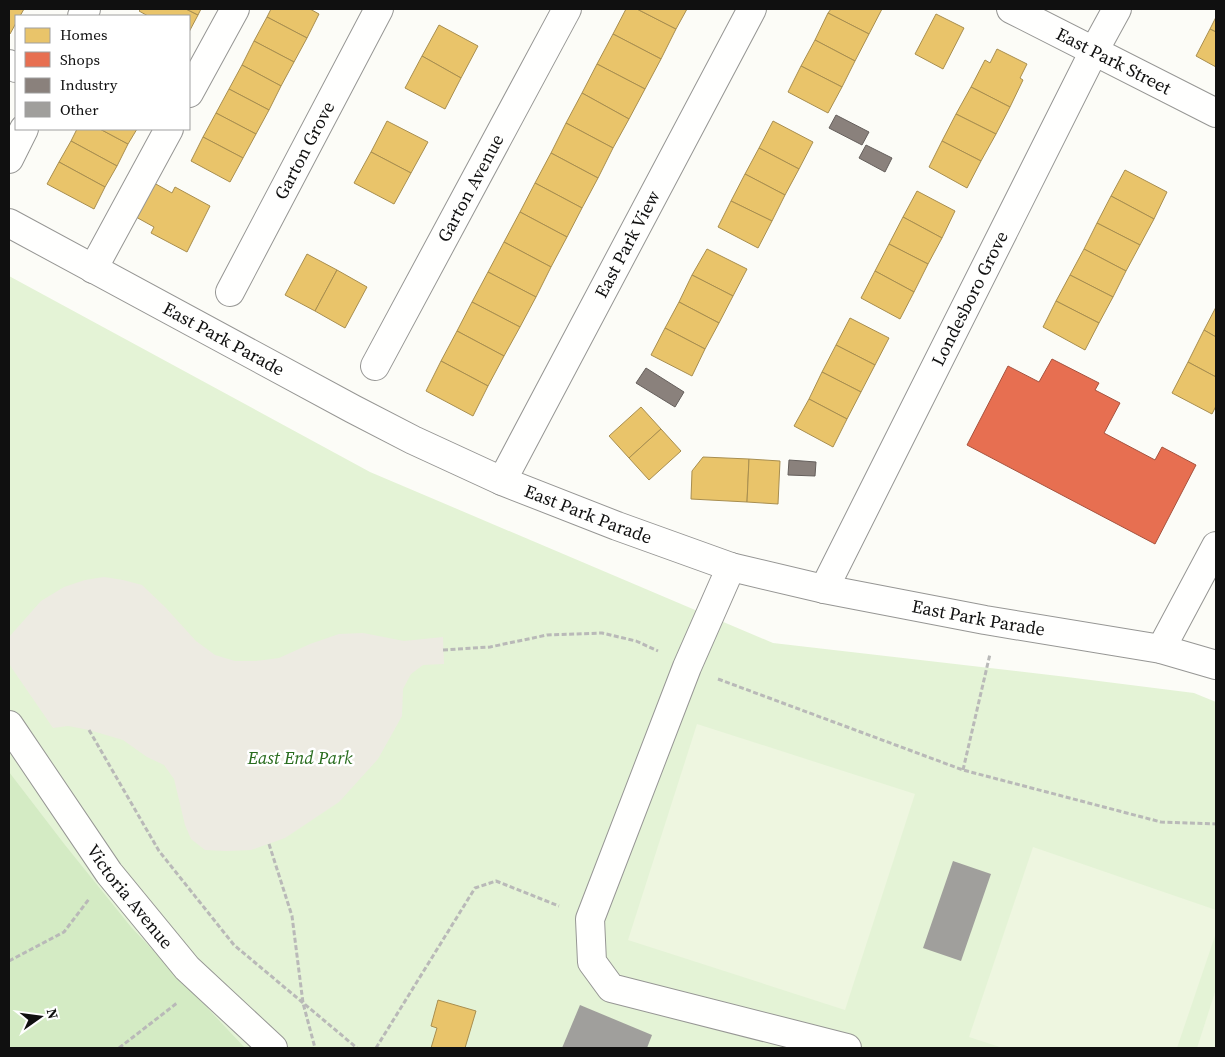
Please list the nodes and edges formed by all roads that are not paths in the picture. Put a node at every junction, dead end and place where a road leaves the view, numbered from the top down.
1 (235, 9) edge
2 (379, 9) edge
3 (567, 9) edge
4 (752, 9) edge
5 (1011, 9) edge
6 (1117, 9) edge
7 (1094, 51) junction
8 (190, 91) edge
9 (1216, 113) edge
10 (24, 130) edge
11 (168, 130) edge
12 (9, 159) edge
13 (9, 223) edge
14 (93, 269) junction
15 (230, 292) dead end
16 (375, 366) dead end
17 (502, 481) junction
18 (1216, 546) edge
19 (731, 566) junction
20 (824, 588) junction
21 (1161, 649) junction
22 (1216, 665) edge
23 (9, 725) edge
24 (273, 1048) edge
25 (847, 1048) edge

1 - 8 street
2 - 15 street, Garton Grove
3 - 16 street, Garton Avenue
4 - 17 street, East Park View
5 - 7 street, East Park Street
6 - 7 street, Londesboro Grove
7 - 9 street, East Park Street
7 - 20 street, Londesboro Grove
10 - 12 street
11 - 14 street
13 - 14 street, East Park Parade
14 - 17 street, East Park Parade
17 - 19 street, East Park Parade
18 - 21 street
19 - 20 street, East Park Parade
19 - 25 street
20 - 21 street, East Park Parade
21 - 22 street, East Park Parade
23 - 24 street, Victoria Avenue

